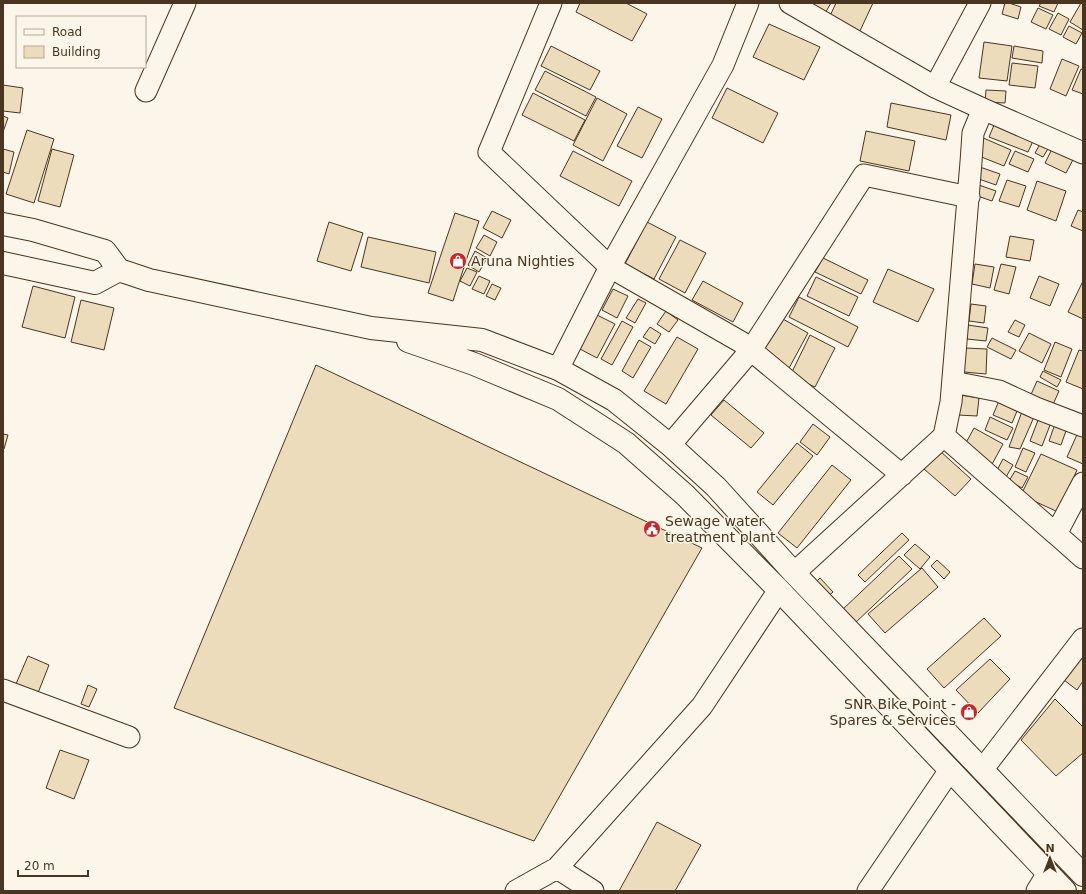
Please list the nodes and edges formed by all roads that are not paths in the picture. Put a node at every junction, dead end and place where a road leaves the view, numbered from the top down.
1 (185, 3) edge
2 (551, 3) edge
3 (748, 3) edge
4 (790, 3) edge
5 (980, 3) edge
6 (935, 87) junction
7 (146, 91) dead end
8 (983, 109) junction
9 (1083, 153) edge
10 (968, 197) junction
11 (3, 224) edge
12 (3, 263) edge
13 (610, 267) junction
14 (120, 270) junction
15 (365, 327) junction
16 (751, 350) junction
17 (558, 369) junction
18 (953, 382) junction
19 (1083, 426) edge
20 (944, 436) junction
21 (670, 445) junction
22 (902, 475) junction
23 (1083, 483) edge
24 (1056, 534) junction
25 (1083, 558) edge
26 (794, 573) junction
27 (779, 590) junction
28 (1083, 639) edge
29 (3, 690) edge
30 (129, 737) dead end
31 (950, 770) junction
32 (982, 770) junction
33 (557, 868) junction
34 (1083, 875) edge
35 (1042, 882) edge
36 (516, 891) edge
37 (593, 891) edge
38 (868, 891) edge
39 (1065, 891) edge

1 - 7 street
2 - 13 street
3 - 13 street
4 - 6 street
5 - 6 street
6 - 8 street
8 - 9 street
8 - 10 street
10 - 16 street
10 - 18 street
11 - 14 main road
12 - 14 main road
13 - 16 street
13 - 17 street
14 - 15 main road
15 - 17 main road
15 - 27 main road
16 - 21 street
16 - 22 street
17 - 21 main road
18 - 19 street
18 - 20 street
20 - 22 street
20 - 24 street
21 - 26 main road
22 - 26 street
23 - 24 street
24 - 25 street
26 - 32 main road
27 - 31 main road
27 - 33 street
28 - 32 street
29 - 30 street
31 - 35 main road
31 - 38 street
32 - 34 main road
33 - 36 street
33 - 37 street
35 - 39 main road

